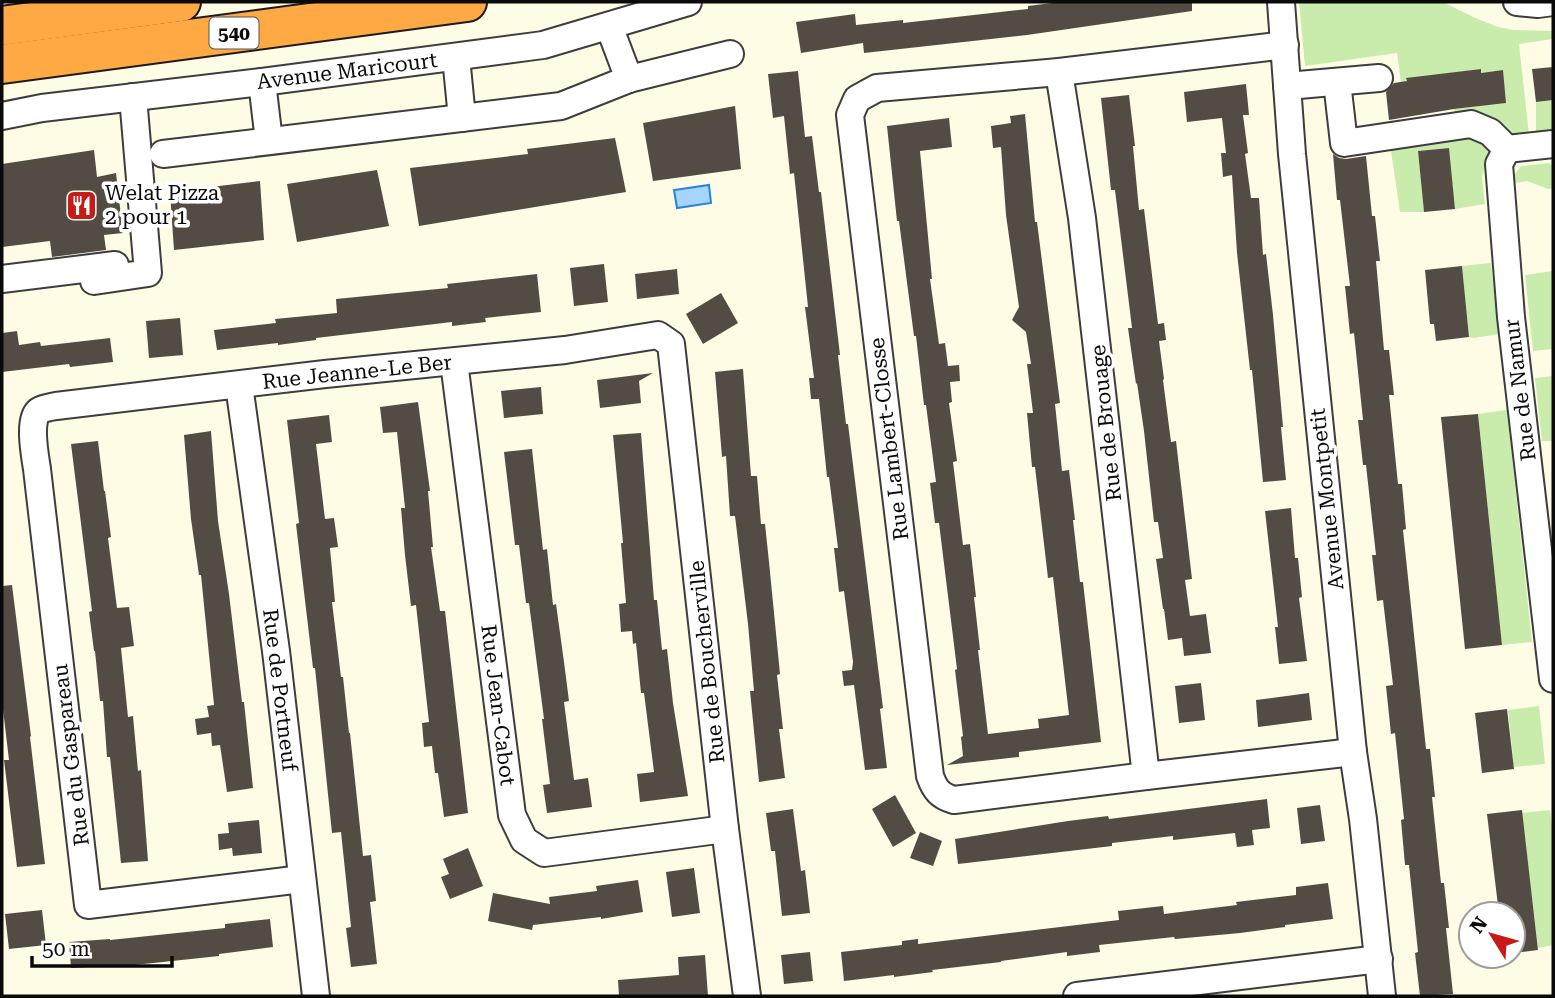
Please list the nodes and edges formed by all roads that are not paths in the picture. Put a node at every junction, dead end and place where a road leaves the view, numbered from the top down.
1 (181, 2) edge
2 (467, 2) edge
3 (688, 2) edge
4 (1281, 2) edge
5 (1517, 2) edge
6 (1553, 2) edge
7 (2, 26) edge
8 (609, 26) junction
9 (1285, 45) junction
10 (730, 54) dead end
11 (456, 57) junction
12 (2, 64) edge
13 (1059, 72) junction
14 (1379, 78) dead end
15 (629, 79) junction
16 (262, 82) junction
17 (1336, 82) junction
18 (1287, 86) junction
19 (133, 97) junction
20 (2, 116) edge
21 (462, 118) junction
22 (269, 141) junction
23 (1553, 144) edge
24 (1507, 149) junction
25 (163, 154) dead end
26 (147, 261) junction
27 (2, 279) edge
28 (93, 281) dead end
29 (658, 335) joint
30 (454, 362) junction
31 (239, 385) junction
32 (56, 406) joint
33 (1543, 489) edge
34 (1553, 680) edge
35 (1353, 752) junction
36 (1146, 776) junction
37 (725, 829) junction
38 (302, 879) junction
39 (1379, 959) junction
40 (316, 996) edge
41 (747, 996) edge
42 (1077, 996) edge
43 (1382, 996) edge

1 - 7 highway
2 - 12 highway, 540
3 - 8 street, Avenue Maricourt
4 - 9 street, Avenue Montpetit
5 - 6 street
8 - 11 street, Avenue Maricourt
8 - 15 street
9 - 13 street, Rue Lambert-Closse
9 - 18 street, Avenue Montpetit
10 - 15 street
11 - 16 street, Avenue Maricourt
11 - 21 street
13 - 36 street, Rue de Brouage
13 - 36 street, Rue Lambert-Closse
14 - 17 street
15 - 21 street
16 - 19 street, Avenue Maricourt
16 - 22 street
17 - 18 street
17 - 24 street
18 - 35 street, Avenue Montpetit
19 - 20 street, Avenue Maricourt
19 - 26 street
21 - 22 street
22 - 25 street
23 - 24 street
24 - 33 street, Rue de Namur
26 - 27 street
26 - 28 street
29 - 30 street, Rue Jeanne-Le Ber
29 - 37 street, Rue de Boucherville
30 - 31 street, Rue Jeanne-Le Ber
30 - 37 street, Rue Jean-Cabot
31 - 32 street, Rue Jeanne-Le Ber
31 - 38 street, Rue de Portneuf
32 - 38 street, Rue du Gaspareau
33 - 34 street, Rue de Namur
35 - 36 street, Rue Lambert-Closse
35 - 39 street, Avenue Montpetit
37 - 41 street, Rue de Boucherville
38 - 40 street, Rue de Portneuf
39 - 42 street
39 - 43 street, Avenue Montpetit

